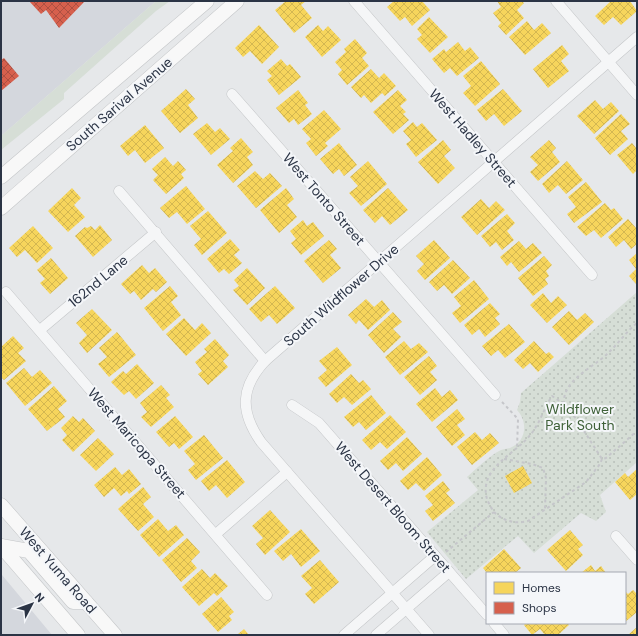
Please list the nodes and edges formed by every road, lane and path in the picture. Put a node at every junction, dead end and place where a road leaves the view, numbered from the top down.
1 (207, 1) edge
2 (237, 1) edge
3 (354, 1) edge
4 (556, 1) edge
5 (637, 37) edge
6 (608, 62) junction
7 (232, 94) dead end
8 (637, 95) edge
9 (94, 98) junction
10 (108, 113) junction
11 (494, 162) junction
12 (1, 177) edge
13 (119, 191) dead end
14 (1, 208) edge
15 (156, 232) junction
16 (379, 262) junction
17 (592, 275) dead end
18 (6, 292) dead end
19 (637, 323) edge
20 (40, 330) junction
21 (265, 361) junction
22 (495, 395) joint
23 (564, 404) junction
24 (292, 405) dead end
25 (637, 431) edge
26 (517, 449) junction
27 (602, 459) junction
28 (504, 460) junction
29 (287, 472) junction
30 (1, 505) edge
31 (546, 510) junction
32 (494, 512) junction
33 (216, 534) junction
34 (616, 536) dead end
35 (1, 546) edge
36 (436, 558) junction
37 (637, 560) edge
38 (449, 572) junction
39 (392, 593) junction
40 (267, 595) dead end
41 (86, 602) junction
42 (406, 609) junction
43 (486, 614) edge
44 (495, 624) edge
45 (78, 635) edge
46 (115, 635) edge
47 (344, 635) edge
48 (376, 635) edge
49 (429, 635) edge
50 (504, 635) edge

1 - 9 main road, South Sarival Avenue
2 - 10 main road, South Sarival Avenue
3 - 11 street, West Hadley Street
4 - 6 street
5 - 6 street, South Wildflower Drive
6 - 8 street
6 - 11 street, South Wildflower Drive
7 - 16 street, West Tonto Street
9 - 10 main road
9 - 12 main road, South Sarival Avenue
10 - 14 main road, South Sarival Avenue
11 - 16 street, South Wildflower Drive
11 - 17 street, West Hadley Street
13 - 15 street
15 - 20 street, 162nd Lane
15 - 21 street
16 - 21 street, South Wildflower Drive
16 - 22 street, West Tonto Street
18 - 20 street, West Maricopa Street
19 - 23 path
20 - 33 street, West Maricopa Street
21 - 29 street, South Wildflower Drive
22 - 26 path
23 - 26 path
23 - 27 path
24 - 36 street, West Desert Bloom Street
25 - 27 path
26 - 28 path
27 - 31 path
28 - 31 path
28 - 32 path
29 - 33 street
29 - 39 street, South Wildflower Drive
30 - 41 main road, West Yuma Road
31 - 32 path
32 - 36 path
33 - 40 street, West Maricopa Street
34 - 37 street
35 - 41 main road
35 - 45 main road, West Yuma Road
36 - 38 street, West Desert Bloom Street
36 - 39 street
38 - 42 street
38 - 43 street, West Desert Bloom Street
39 - 42 street, South Wildflower Drive
39 - 47 street
41 - 46 main road, West Yuma Road
42 - 48 street
42 - 49 street, South Wildflower Drive
44 - 50 street

